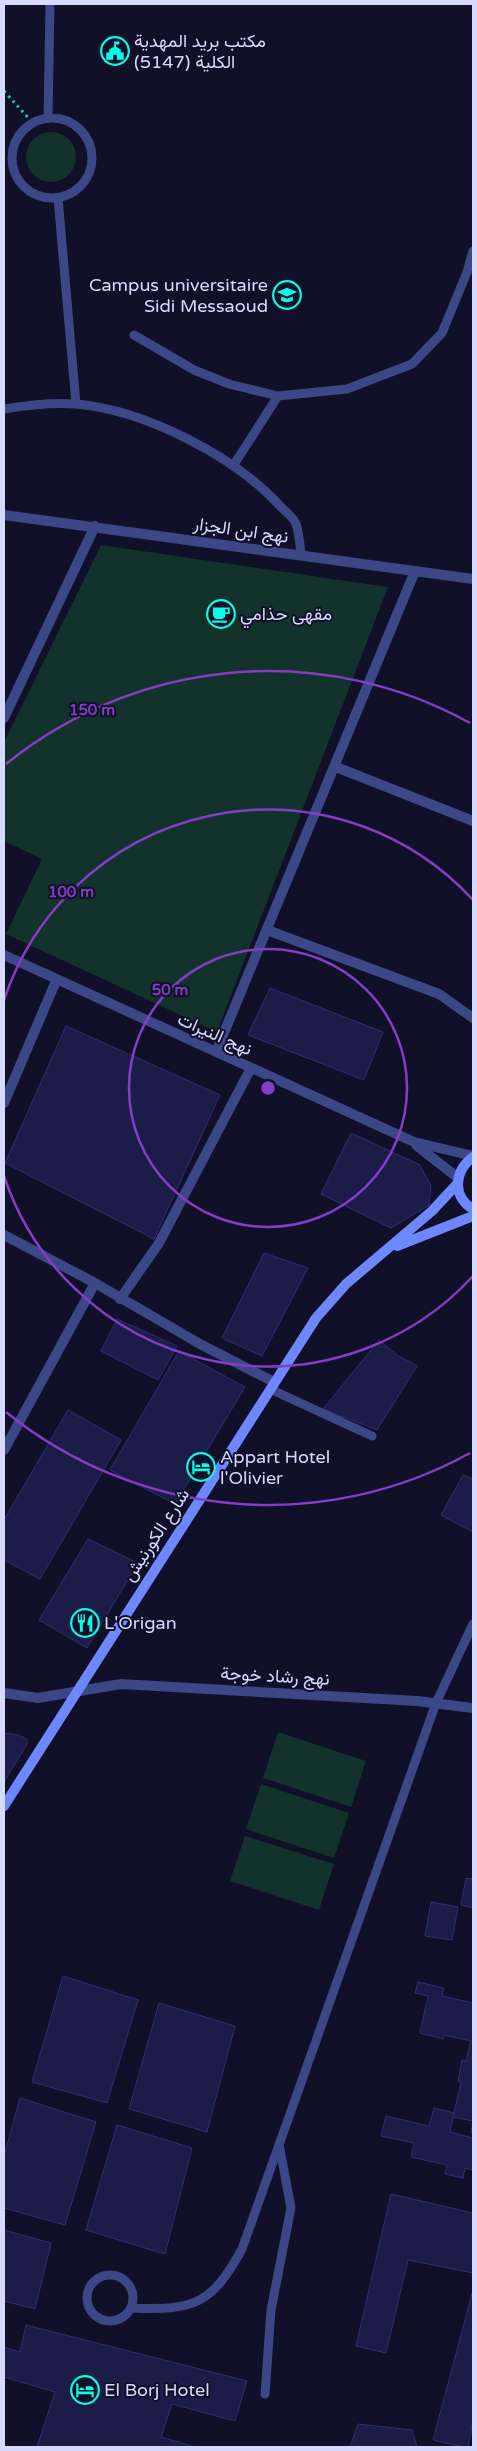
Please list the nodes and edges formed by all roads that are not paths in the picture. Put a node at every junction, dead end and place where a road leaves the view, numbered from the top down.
1 (50, 4) edge
2 (48, 118) junction
3 (8, 147) edge
4 (58, 198) junction
5 (473, 251) edge
6 (134, 335) dead end
7 (278, 396) junction
8 (76, 404) junction
9 (4, 409) edge
10 (233, 466) junction
11 (4, 515) edge
12 (95, 526) junction
13 (301, 554) junction
14 (415, 571) junction
15 (473, 579) edge
16 (4, 718) edge
17 (336, 766) junction
18 (473, 821) edge
19 (267, 930) junction
20 (4, 956) edge
21 (56, 981) junction
22 (473, 1018) edge
23 (216, 1052) junction
24 (251, 1068) junction
25 (4, 1103) edge
26 (414, 1142) junction
27 (473, 1157) edge
28 (458, 1181) junction
29 (473, 1209) edge
30 (473, 1216) edge
31 (4, 1234) edge
32 (390, 1249) junction
33 (95, 1283) junction
34 (120, 1299) junction
35 (272, 1386) junction
36 (372, 1436) dead end
37 (4, 1450) edge
38 (473, 1624) edge
39 (75, 1692) junction
40 (4, 1693) edge
41 (436, 1703) junction
42 (473, 1708) edge
43 (4, 1806) edge
44 (279, 2144) junction
45 (131, 2308) junction
46 (265, 2394) dead end

1 - 2 lane
2 - 3 lane
2 - 4 lane
3 - 4 lane
4 - 8 lane
5 - 7 lane
6 - 7 lane
7 - 10 lane
8 - 9 lane
8 - 10 lane
10 - 13 lane
11 - 12 street, نهج ابن الجزار
12 - 13 street, نهج ابن الجزار
12 - 16 street
13 - 14 street, نهج ابن الجزار
14 - 15 street, نهج ابن الجزار
14 - 17 street
17 - 18 street
17 - 19 street
19 - 22 street
19 - 23 street
20 - 21 street, نهج النيرات
21 - 23 street, نهج النيرات
21 - 25 street
23 - 24 street, نهج النيرات
24 - 26 street, نهج النيرات
24 - 34 street
26 - 27 street
26 - 28 street
27 - 28 main road, شارع الكورنيش
28 - 29 main road
28 - 32 main road, شارع الكورنيش
30 - 32 main road, شارع الكورنيش
31 - 33 street
32 - 35 main road, شارع الكورنيش
33 - 34 street
33 - 37 street
34 - 35 street
35 - 36 lane
35 - 39 main road, شارع الكورنيش
38 - 41 lane
39 - 40 street, نهج رشاد خوجة
39 - 41 street, نهج رشاد خوجة
39 - 43 main road, شارع الكورنيش
41 - 42 street, نهج رشاد خوجة
41 - 44 lane
44 - 45 lane
44 - 46 lane
45 - 45 lane

